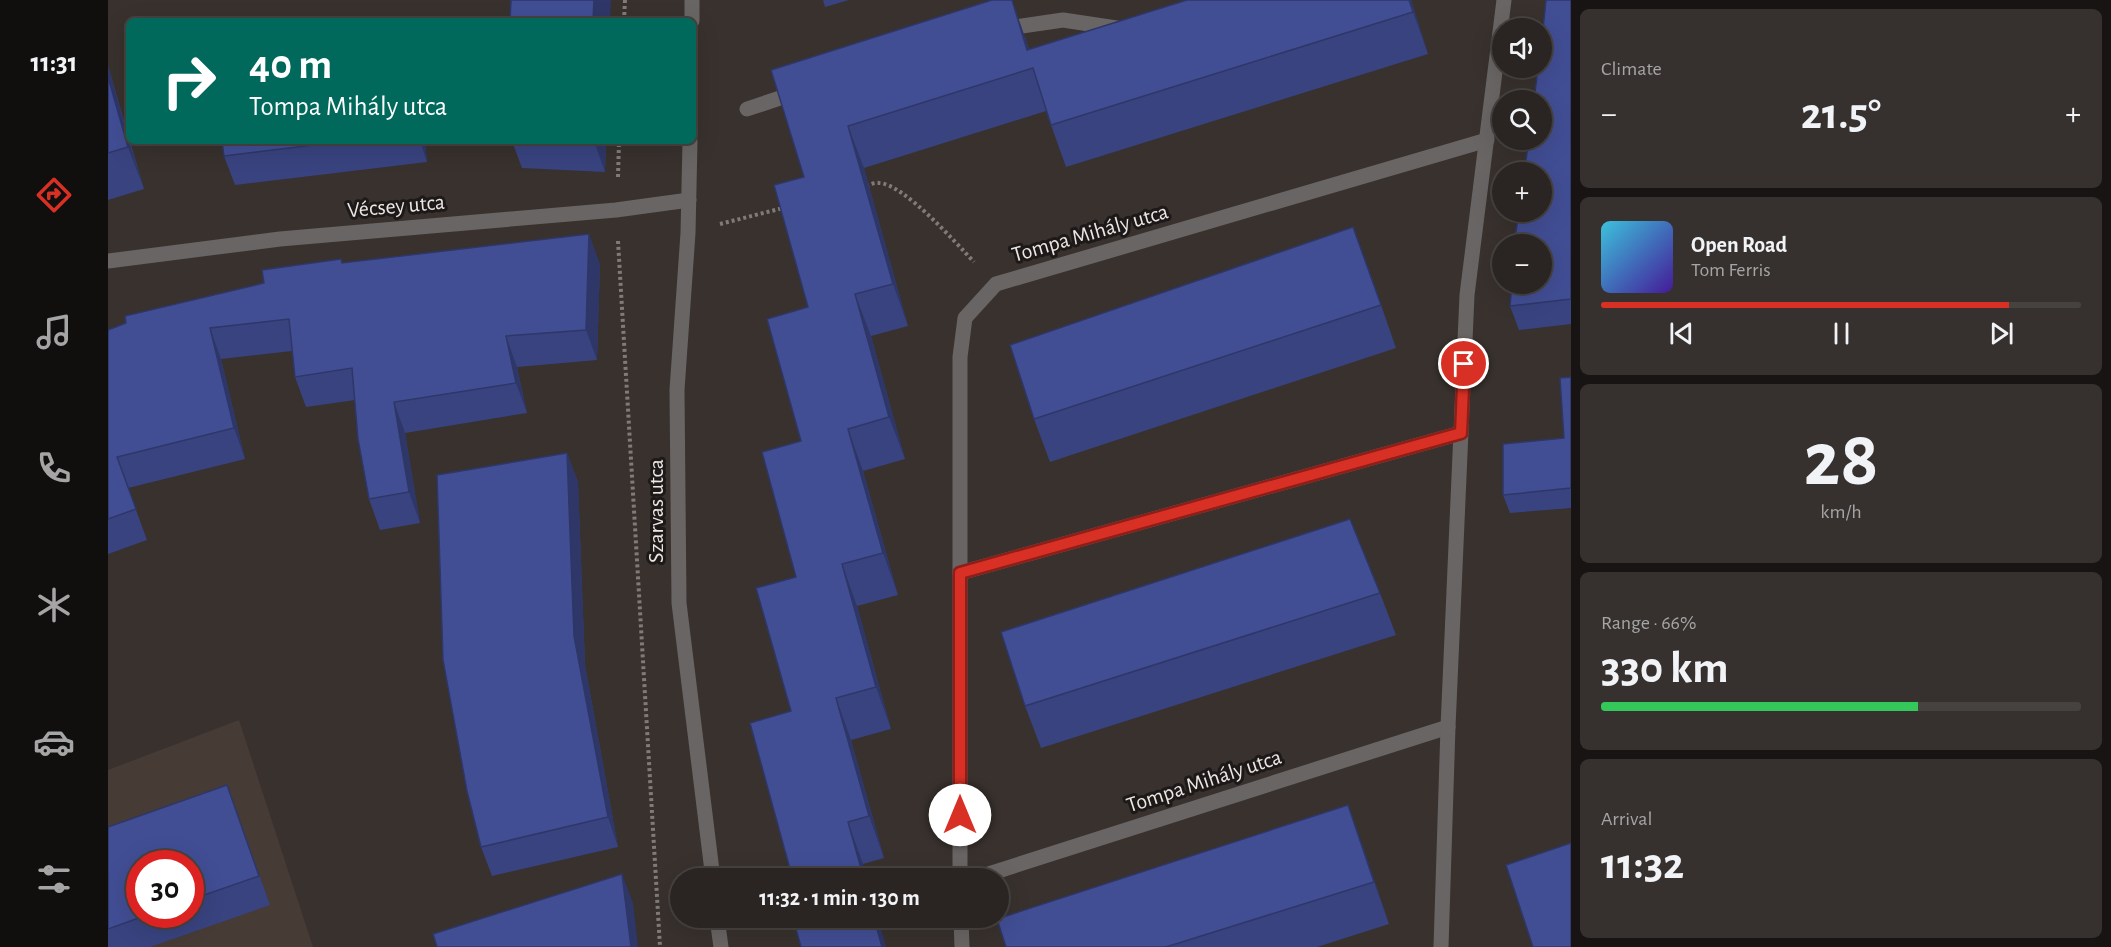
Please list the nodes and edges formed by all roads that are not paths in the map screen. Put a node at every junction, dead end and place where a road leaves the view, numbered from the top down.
1 (692, 0) edge
2 (1504, 0) edge
3 (692, 18) edge
4 (1133, 30) edge
5 (985, 33) edge
6 (815, 87) edge
7 (747, 109) dead end
8 (1487, 140) junction
9 (690, 144) edge
10 (689, 200) junction
11 (108, 261) edge
12 (1461, 433) junction
13 (960, 573) junction
14 (1448, 727) junction
15 (711, 868) edge
16 (960, 868) edge
17 (1007, 868) edge
18 (718, 928) edge
19 (961, 928) edge
20 (721, 947) edge
21 (962, 947) edge
22 (1441, 947) edge

1 - 3 street
2 - 8 street
4 - 5 street
6 - 7 street
8 - 12 street
8 - 13 street, Tompa Mihály utca
9 - 10 street, Szarvas utca
10 - 11 street, Vécsey utca
10 - 15 street, Szarvas utca
12 - 13 street
12 - 14 street
13 - 16 street, Tompa Mihály utca
14 - 17 street, Tompa Mihály utca
14 - 22 street
18 - 20 street
19 - 21 street

